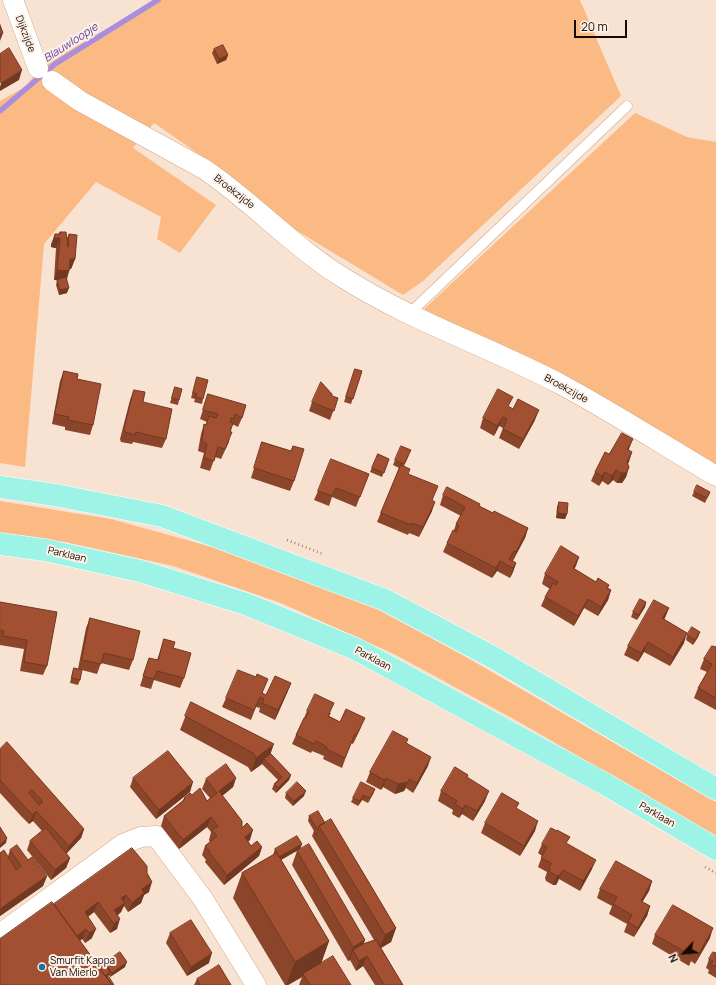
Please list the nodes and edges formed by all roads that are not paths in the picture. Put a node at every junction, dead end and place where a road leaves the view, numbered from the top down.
1 (13, 0) edge
2 (45, 74) joint
3 (627, 106) dead end
4 (410, 313) junction
5 (716, 476) edge
6 (0, 487) edge
7 (0, 544) edge
8 (716, 789) edge
9 (716, 849) edge
10 (0, 934) edge
11 (256, 985) edge

1 - 2 street, Dijkzijde
2 - 4 street, Broekzijde
3 - 4 lane
4 - 5 street, Broekzijde
6 - 8 main road
7 - 9 main road, Parklaan
10 - 11 street

